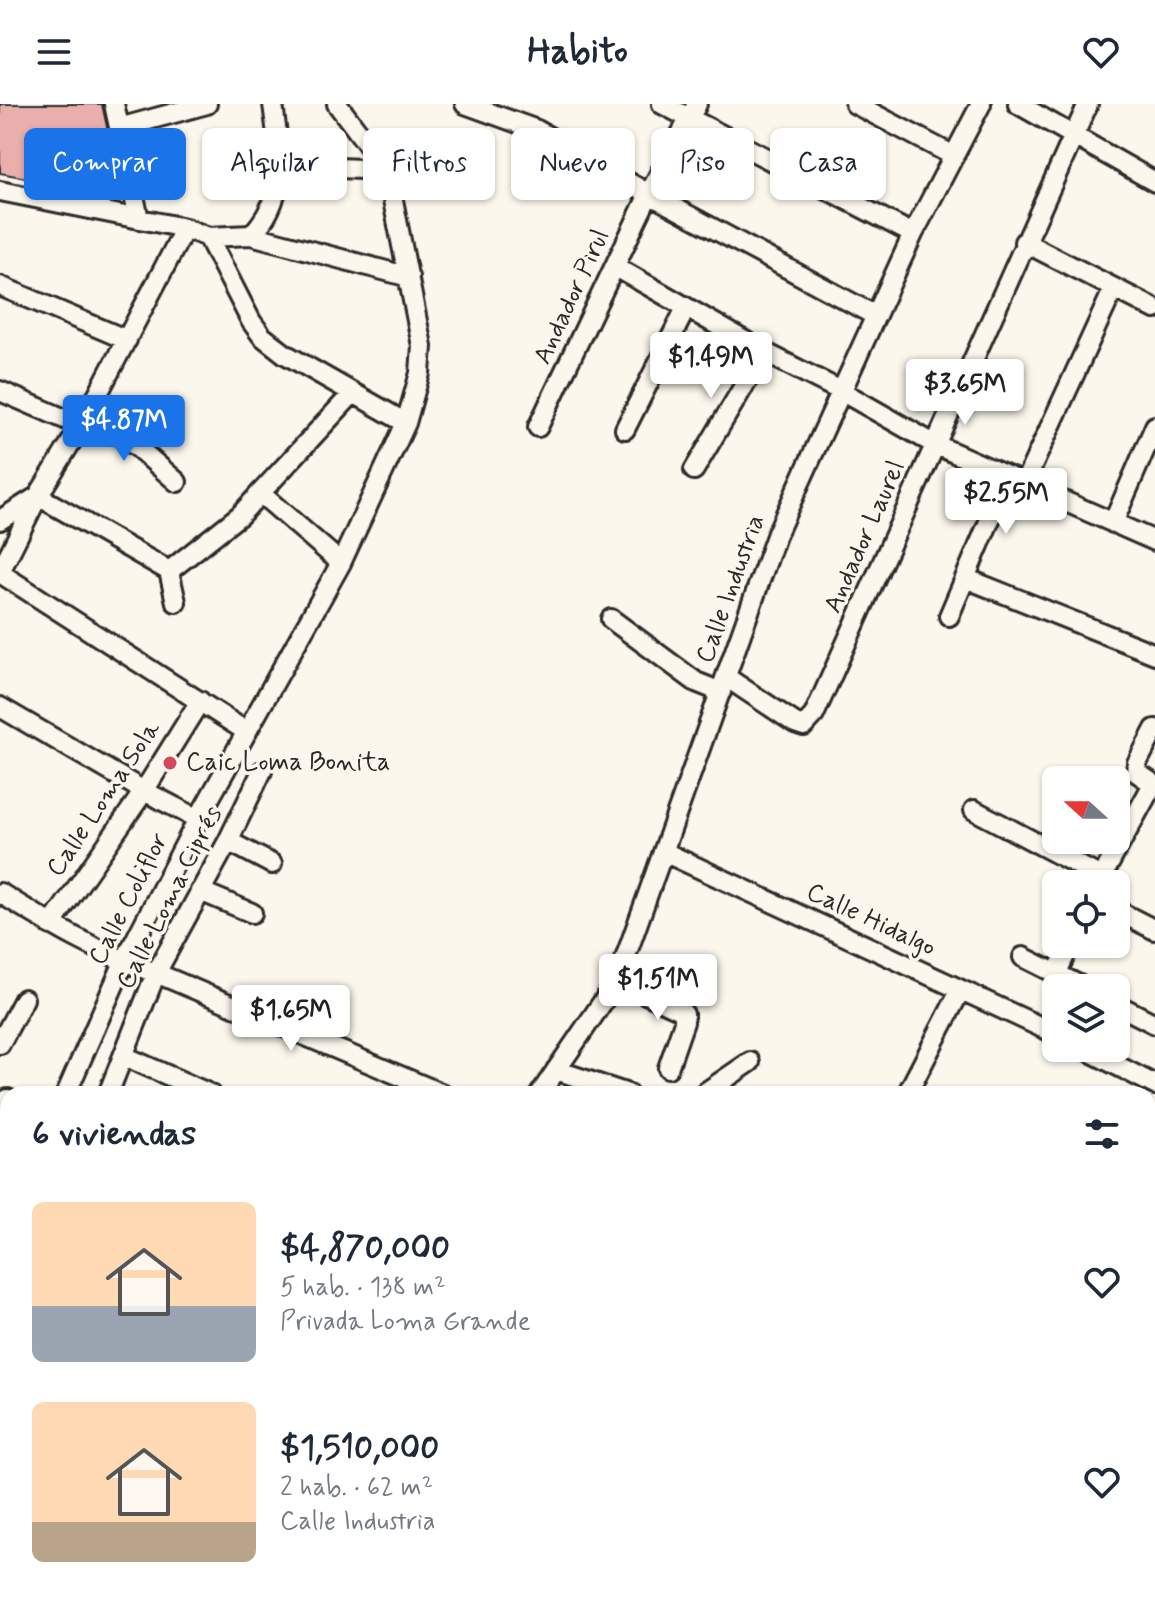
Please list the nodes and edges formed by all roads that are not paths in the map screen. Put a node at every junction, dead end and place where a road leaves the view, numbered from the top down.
1 (114, 104) edge
2 (207, 104) edge
3 (273, 104) edge
4 (337, 104) edge
5 (465, 104) edge
6 (662, 104) edge
7 (855, 104) edge
8 (981, 104) edge
9 (1018, 104) edge
10 (1088, 104) edge
11 (694, 111) edge
12 (119, 128) joint
13 (1073, 136) junction
14 (363, 138) edge
15 (954, 156) junction
16 (1155, 182) edge
17 (0, 191) edge
18 (649, 194) junction
19 (135, 200) edge
20 (393, 200) edge
21 (139, 219) junction
22 (185, 228) junction
23 (913, 234) junction
24 (251, 235) junction
25 (208, 237) junction
26 (1024, 242) junction
27 (616, 267) junction
28 (409, 277) junction
29 (0, 286) edge
30 (1114, 288) junction
31 (686, 308) junction
32 (1155, 309) edge
33 (876, 316) junction
34 (127, 340) junction
35 (764, 352) junction
36 (0, 391) edge
37 (841, 391) junction
38 (353, 393) junction
39 (406, 423) junction
40 (81, 426) junction
41 (1155, 426) edge
42 (538, 427) dead end
43 (625, 429) dead end
44 (934, 444) junction
45 (694, 470) dead end
46 (1016, 480) junction
47 (177, 482) dead end
48 (260, 493) junction
49 (38, 496) junction
50 (0, 520) edge
51 (1113, 523) junction
52 (1155, 541) edge
53 (341, 563) junction
54 (169, 571) junction
55 (0, 572) edge
56 (965, 578) junction
57 (176, 602) dead end
58 (949, 616) dead end
59 (611, 619) dead end
60 (1155, 654) edge
61 (723, 684) junction
62 (200, 701) junction
63 (0, 707) edge
64 (1155, 729) edge
65 (247, 732) junction
66 (262, 771) dead end
67 (1154, 785) edge
68 (144, 791) junction
69 (974, 810) dead end
70 (198, 819) junction
71 (228, 841) junction
72 (664, 852) junction
73 (272, 864) dead end
74 (1081, 870) edge
75 (1105, 870) edge
76 (200, 891) junction
77 (0, 893) edge
78 (252, 913) dead end
79 (1130, 917) edge
80 (51, 925) junction
81 (1155, 930) edge
82 (1023, 957) dead end
83 (1064, 958) edge
84 (124, 962) junction
85 (156, 973) junction
86 (1057, 973) joint
87 (617, 981) junction
88 (960, 991) junction
89 (24, 999) dead end
90 (1130, 1011) edge
91 (1155, 1024) edge
92 (1042, 1028) edge
93 (0, 1044) edge
94 (124, 1056) junction
95 (750, 1062) dead end
96 (1110, 1062) edge
97 (668, 1068) dead end
98 (556, 1070) junction
99 (1155, 1085) edge
100 (70, 1086) edge
101 (111, 1086) edge
102 (192, 1086) edge
103 (424, 1086) edge
104 (545, 1086) edge
105 (604, 1086) edge
106 (715, 1086) edge
107 (911, 1086) edge

1 - 12 street
2 - 12 street
3 - 24 street
4 - 14 street
5 - 18 street
6 - 11 street
7 - 15 street
8 - 15 street, Calle Industria
9 - 13 street
10 - 13 street, Andador Laurel
11 - 18 street, Andador Pirul
11 - 23 street
13 - 16 street
13 - 26 street, Andador Laurel
15 - 23 street, Calle Industria
17 - 21 street
18 - 27 street, Andador Pirul
18 - 33 street
19 - 21 street
20 - 28 street
21 - 22 street
22 - 25 street
22 - 34 street
23 - 33 street, Calle Industria
24 - 25 street
24 - 28 street
25 - 38 street
26 - 30 street
26 - 44 street, Andador Laurel
27 - 31 street
27 - 42 street, Andador Pirul
28 - 39 street
29 - 34 street
30 - 32 street
30 - 46 street
31 - 35 street
31 - 43 street
33 - 37 street, Calle Industria
34 - 40 street
35 - 37 street
35 - 45 street
36 - 40 street
37 - 44 street
37 - 61 street, Calle Industria
38 - 39 street
38 - 48 street
39 - 53 street
40 - 47 street
40 - 49 street
41 - 51 street
44 - 46 street
44 - 61 street, Andador Laurel
46 - 51 street
46 - 56 street
48 - 53 street
48 - 54 street
49 - 50 street
49 - 54 street
49 - 55 street
51 - 52 street
53 - 65 street
54 - 57 street
55 - 62 street
56 - 58 street
56 - 60 street
59 - 61 street
61 - 72 street, Calle Industria
62 - 65 street
62 - 68 street, Calle Loma Sola
63 - 68 street
64 - 67 street
65 - 70 street, Calle Coliflor
66 - 71 street, Calle Loma Ciprés
67 - 75 street
68 - 70 street
68 - 80 street, Calle Loma Sola
69 - 74 street
70 - 84 street, Calle Coliflor
71 - 73 street
71 - 76 street, Calle Loma Ciprés
72 - 87 street, Calle Industria
72 - 88 street, Calle Hidalgo
76 - 78 street
76 - 85 street, Calle Loma Ciprés
77 - 80 street
79 - 81 street
80 - 84 street
82 - 86 street
83 - 86 street
84 - 85 street
84 - 100 street, Calle Coliflor
85 - 94 street, Calle Loma Ciprés
85 - 103 street
87 - 97 street
87 - 98 street, Calle Industria
88 - 92 street, Calle Hidalgo
88 - 107 street
89 - 93 street
90 - 91 street
94 - 101 street, Calle Loma Ciprés
94 - 102 street
95 - 106 street
96 - 99 street
98 - 104 street, Calle Industria
98 - 105 street

